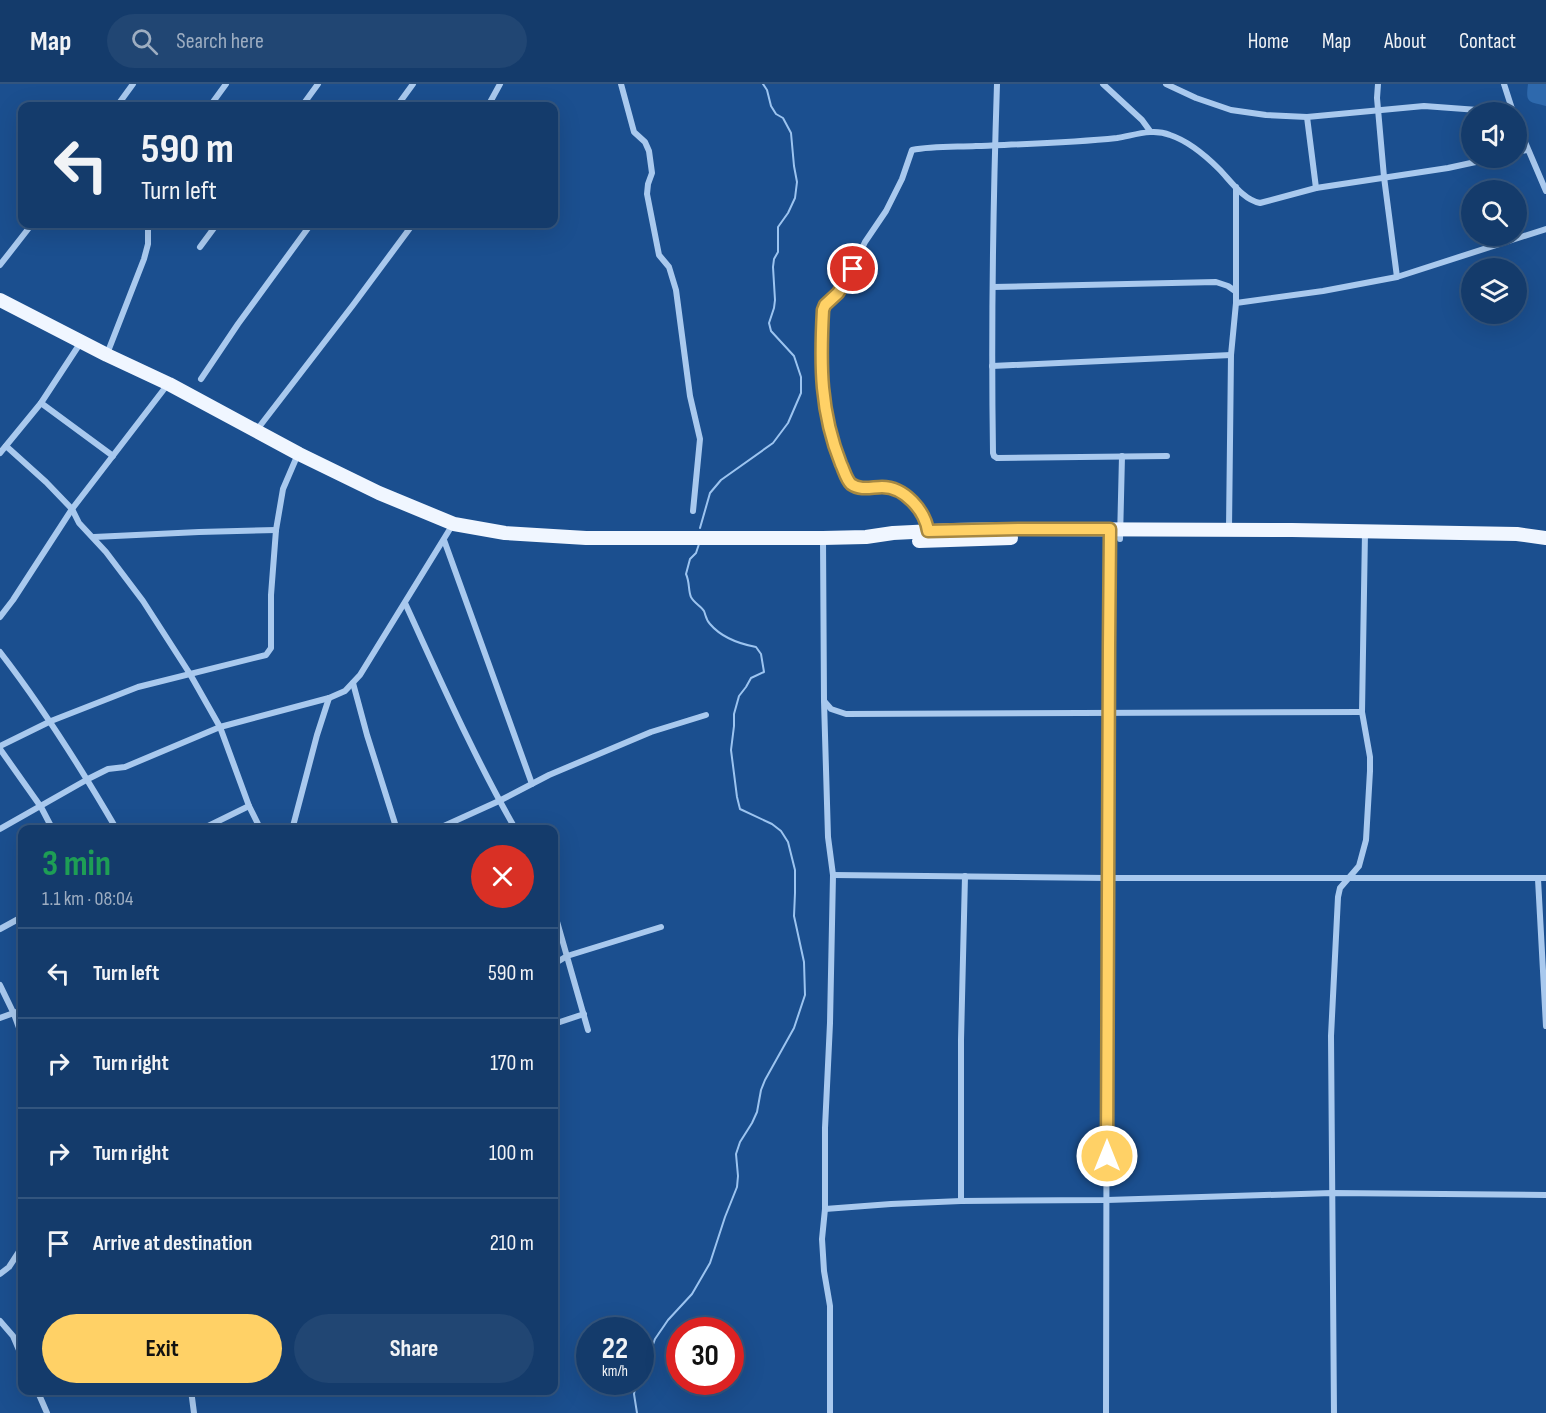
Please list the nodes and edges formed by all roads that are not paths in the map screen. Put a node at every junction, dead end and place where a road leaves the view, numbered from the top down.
1 (133, 84) edge
2 (226, 84) edge
3 (318, 84) edge
4 (413, 84) edge
5 (500, 84) edge
6 (621, 84) edge
7 (997, 84) edge
8 (1103, 84) edge
9 (1166, 84) edge
10 (1378, 84) edge
11 (1504, 84) edge
12 (120, 102) edge
13 (213, 102) edge
14 (305, 102) edge
15 (400, 102) edge
16 (490, 102) edge
17 (1510, 102) edge
18 (1461, 109) edge
19 (1378, 111) junction
20 (1307, 117) junction
21 (1150, 131) junction
22 (995, 146) junction
23 (1527, 150) edge
24 (1461, 165) edge
25 (1384, 177) junction
26 (1236, 187) junction
27 (1316, 188) junction
28 (1546, 191) edge
29 (29, 228) edge
30 (148, 228) edge
31 (214, 228) edge
32 (308, 228) edge
33 (410, 228) edge
34 (1546, 229) edge
35 (200, 247) dead end
36 (0, 265) edge
37 (1397, 276) junction
38 (993, 287) junction
39 (1235, 291) junction
40 (0, 300) edge
41 (1236, 303) junction
42 (81, 341) junction
43 (107, 355) junction
44 (1231, 355) junction
45 (992, 366) junction
46 (201, 379) dead end
47 (169, 384) junction
48 (41, 403) junction
49 (256, 431) junction
50 (6, 446) junction
51 (0, 453) edge
52 (298, 453) junction
53 (113, 456) junction
54 (1122, 456) junction
55 (1167, 456) dead end
56 (72, 509) junction
57 (693, 511) dead end
58 (454, 524) junction
59 (1228, 529) junction
60 (276, 530) junction
61 (928, 531) junction
62 (1115, 534) junction
63 (1365, 535) junction
64 (93, 537) junction
65 (866, 537) junction
66 (823, 538) junction
67 (1546, 539) edge
68 (444, 540) junction
69 (405, 603) junction
70 (0, 617) edge
71 (0, 652) edge
72 (190, 674) junction
73 (353, 683) junction
74 (329, 698) junction
75 (824, 701) junction
76 (1362, 712) junction
77 (1109, 713) junction
78 (706, 715) dead end
79 (51, 721) junction
80 (220, 727) junction
81 (0, 748) edge
82 (88, 779) junction
83 (532, 784) junction
84 (499, 801) junction
85 (249, 806) junction
86 (41, 807) junction
87 (50, 825) edge
88 (114, 825) edge
89 (210, 825) edge
90 (258, 825) edge
91 (293, 825) edge
92 (395, 825) edge
93 (446, 825) edge
94 (513, 825) edge
95 (0, 829) edge
96 (833, 875) junction
97 (965, 876) junction
98 (1107, 878) junction
99 (1348, 878) junction
100 (1546, 878) edge
101 (1538, 879) junction
102 (18, 919) edge
103 (558, 925) edge
104 (661, 927) dead end
105 (0, 929) edge
106 (567, 956) junction
107 (558, 962) edge
108 (0, 985) edge
109 (18, 1012) edge
110 (14, 1014) junction
111 (584, 1014) junction
112 (0, 1018) edge
113 (558, 1023) edge
114 (18, 1025) edge
115 (1546, 1026) edge
116 (588, 1030) dead end
117 (1332, 1193) junction
118 (1546, 1195) edge
119 (1107, 1200) junction
120 (962, 1201) junction
121 (825, 1209) junction
122 (18, 1253) edge
123 (0, 1274) edge
124 (0, 1321) edge
125 (18, 1347) edge
126 (40, 1395) edge
127 (192, 1395) edge
128 (47, 1413) edge
129 (194, 1413) edge
130 (830, 1413) edge
131 (1106, 1413) edge
132 (1334, 1413) edge

1 - 12 street
2 - 13 street
3 - 14 street
4 - 15 street
5 - 16 street
6 - 57 street
7 - 22 street
8 - 21 street
9 - 20 street
10 - 19 street
11 - 17 street
18 - 19 street
19 - 20 street
19 - 25 street
20 - 27 street
21 - 22 street
21 - 26 street
22 - 38 street
22 - 61 street
23 - 28 street
24 - 25 street
25 - 27 street
25 - 37 street
26 - 27 street
26 - 39 street
29 - 36 street
30 - 43 street
31 - 35 street
32 - 46 street
33 - 49 street
34 - 37 street
37 - 41 street
38 - 39 street
38 - 45 street
39 - 41 street
40 - 42 main road
41 - 44 street
42 - 43 main road
42 - 48 street
43 - 47 main road
44 - 45 street
44 - 59 street
45 - 54 street
47 - 49 main road
47 - 53 street
48 - 50 street
48 - 53 street
49 - 52 main road
50 - 51 street
50 - 56 street
52 - 58 main road
52 - 60 street
53 - 56 street
54 - 55 street
54 - 62 street
56 - 64 street
56 - 70 street
58 - 66 main road
58 - 68 street
59 - 62 main road
59 - 63 main road
60 - 64 street
60 - 72 street
61 - 62 main road
61 - 65 main road
62 - 63 main road
62 - 65 main road
62 - 77 street
63 - 67 main road
63 - 76 street
64 - 72 street
65 - 66 main road
66 - 75 street
68 - 69 street
68 - 83 street
69 - 73 street
69 - 84 street
71 - 79 street
72 - 79 street
72 - 80 street
73 - 74 street
73 - 92 street
74 - 80 street
74 - 91 street
75 - 77 street
75 - 96 street
76 - 77 street
76 - 99 street
77 - 98 street
78 - 83 street
79 - 81 street
79 - 82 street
80 - 82 street
80 - 85 street
81 - 86 street
82 - 86 street
82 - 88 street
83 - 84 street
84 - 93 street
84 - 94 street
85 - 89 street
85 - 90 street
86 - 87 street
86 - 95 street
96 - 97 street
96 - 121 street
97 - 98 street
97 - 120 street
98 - 99 street
98 - 119 street
99 - 101 street
99 - 117 street
100 - 101 street
101 - 115 street
102 - 105 street
103 - 106 street
104 - 106 street
106 - 107 street
106 - 111 street
108 - 110 street
109 - 110 street
110 - 112 street
110 - 114 street
111 - 113 street
111 - 116 street
117 - 118 street
117 - 119 street
117 - 132 street
119 - 120 street
119 - 131 street
120 - 121 street
121 - 130 street
122 - 123 street
124 - 125 street
126 - 128 street
127 - 129 street

